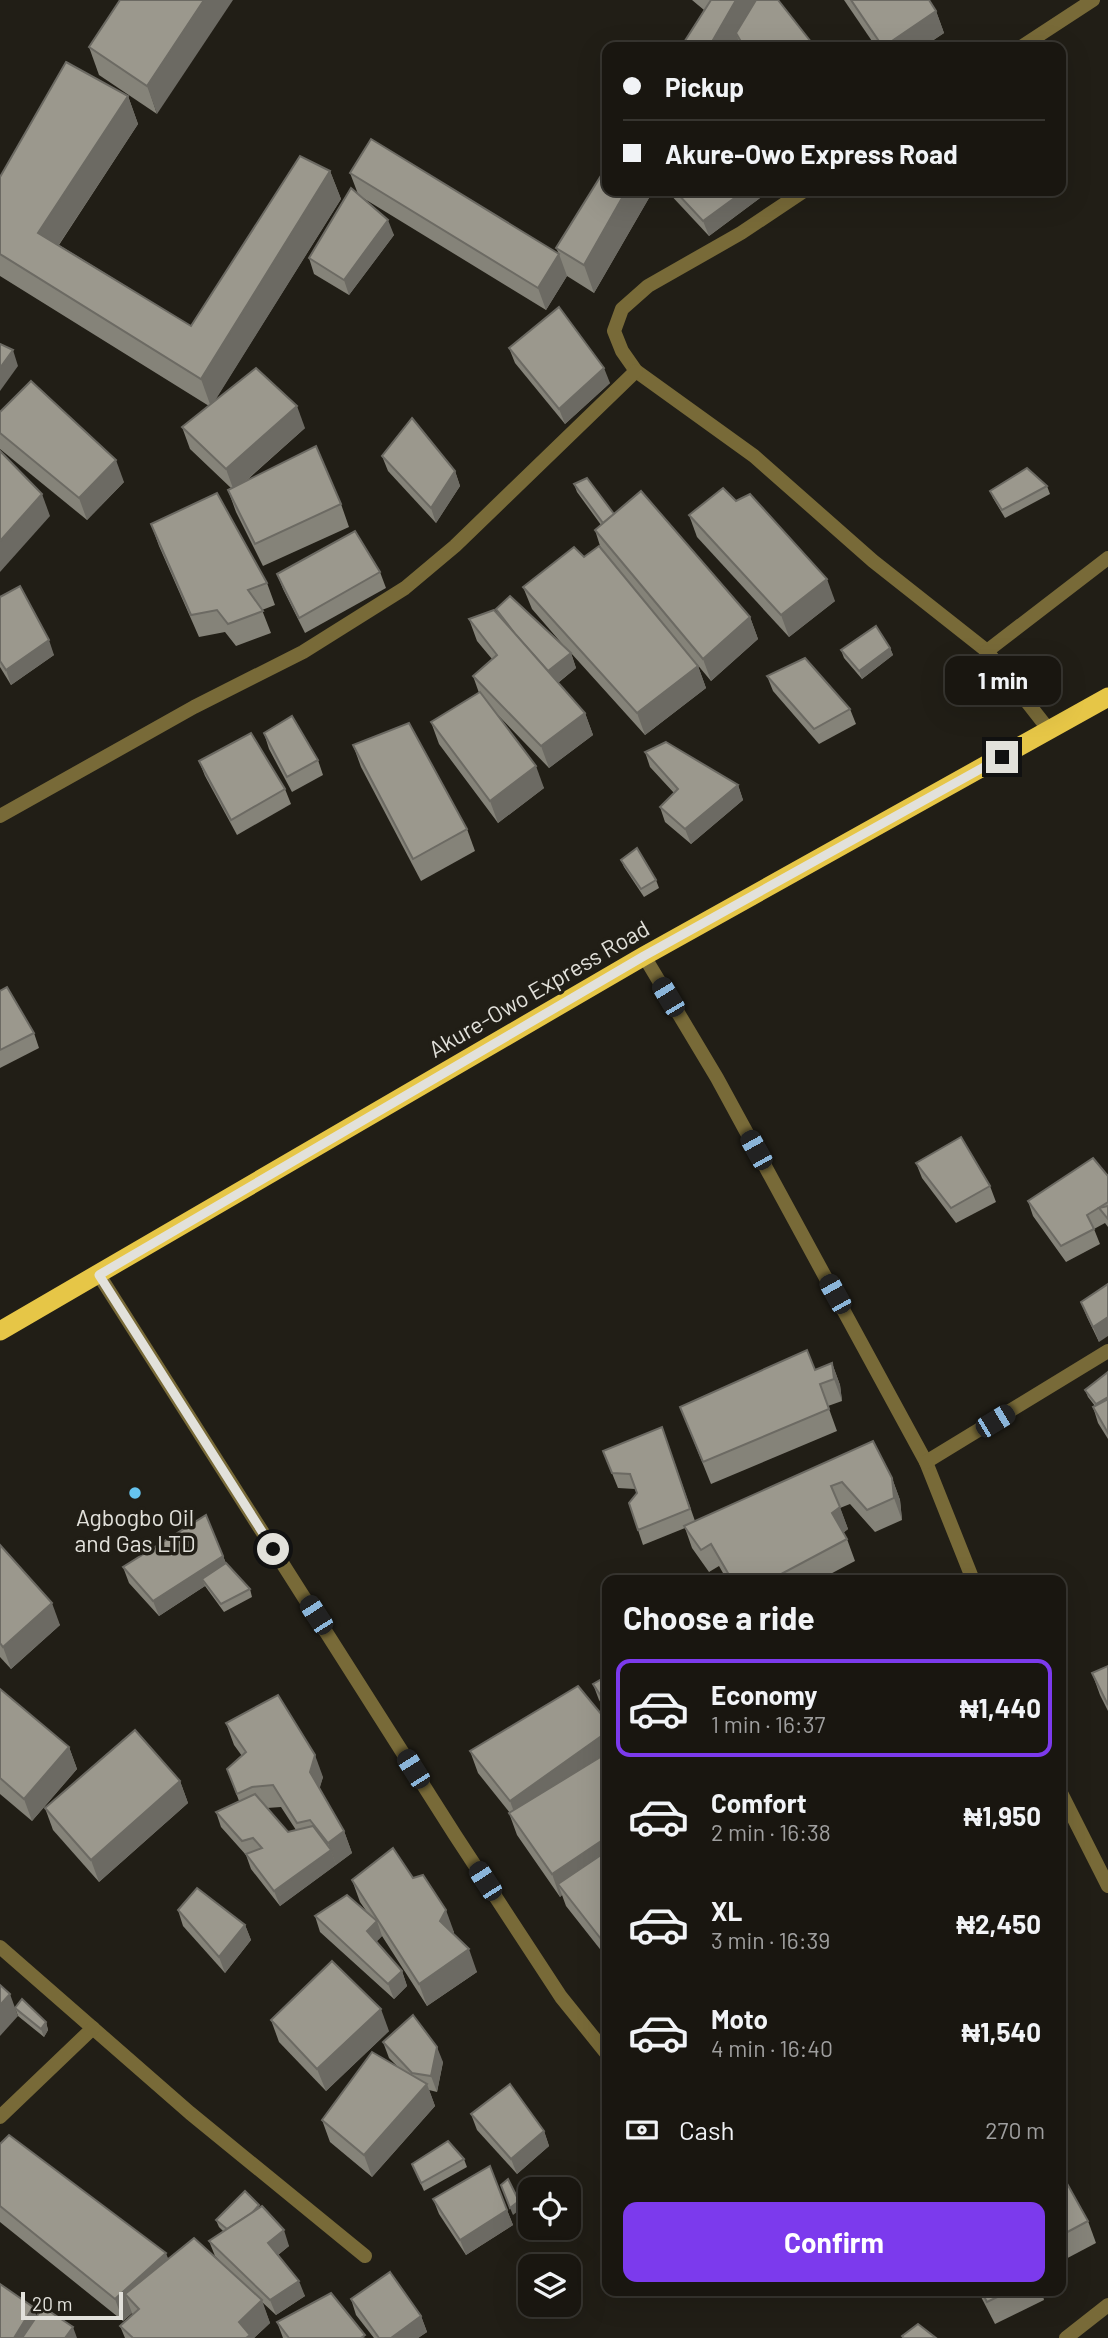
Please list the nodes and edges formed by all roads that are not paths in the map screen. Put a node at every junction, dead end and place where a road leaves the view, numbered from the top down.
1 (1093, 0) edge
2 (1029, 42) edge
3 (796, 196) edge
4 (636, 371) junction
5 (1108, 558) edge
6 (986, 650) junction
7 (1108, 697) edge
8 (1049, 730) junction
9 (0, 816) edge
10 (644, 956) junction
11 (99, 1275) junction
12 (0, 1331) edge
13 (1108, 1352) edge
14 (926, 1462) junction
15 (971, 1575) edge
16 (1066, 1803) edge
17 (1108, 1886) edge
18 (0, 1947) edge
19 (93, 2028) junction
20 (602, 2048) edge
21 (0, 2117) edge
22 (365, 2256) dead end
23 (1108, 2305) edge
24 (1066, 2338) edge

1 - 2 street
3 - 4 street
4 - 6 street
4 - 9 street
5 - 6 street
6 - 8 street
7 - 8 highway, Akure-Owo Express Road
8 - 10 highway, Akure-Owo Express Road
10 - 11 highway, Akure-Owo Express Road
10 - 14 street
11 - 12 highway, Akure-Owo Express Road
11 - 20 street
13 - 14 street
14 - 15 street
16 - 17 street
18 - 19 street
19 - 21 street
19 - 22 street
23 - 24 street

